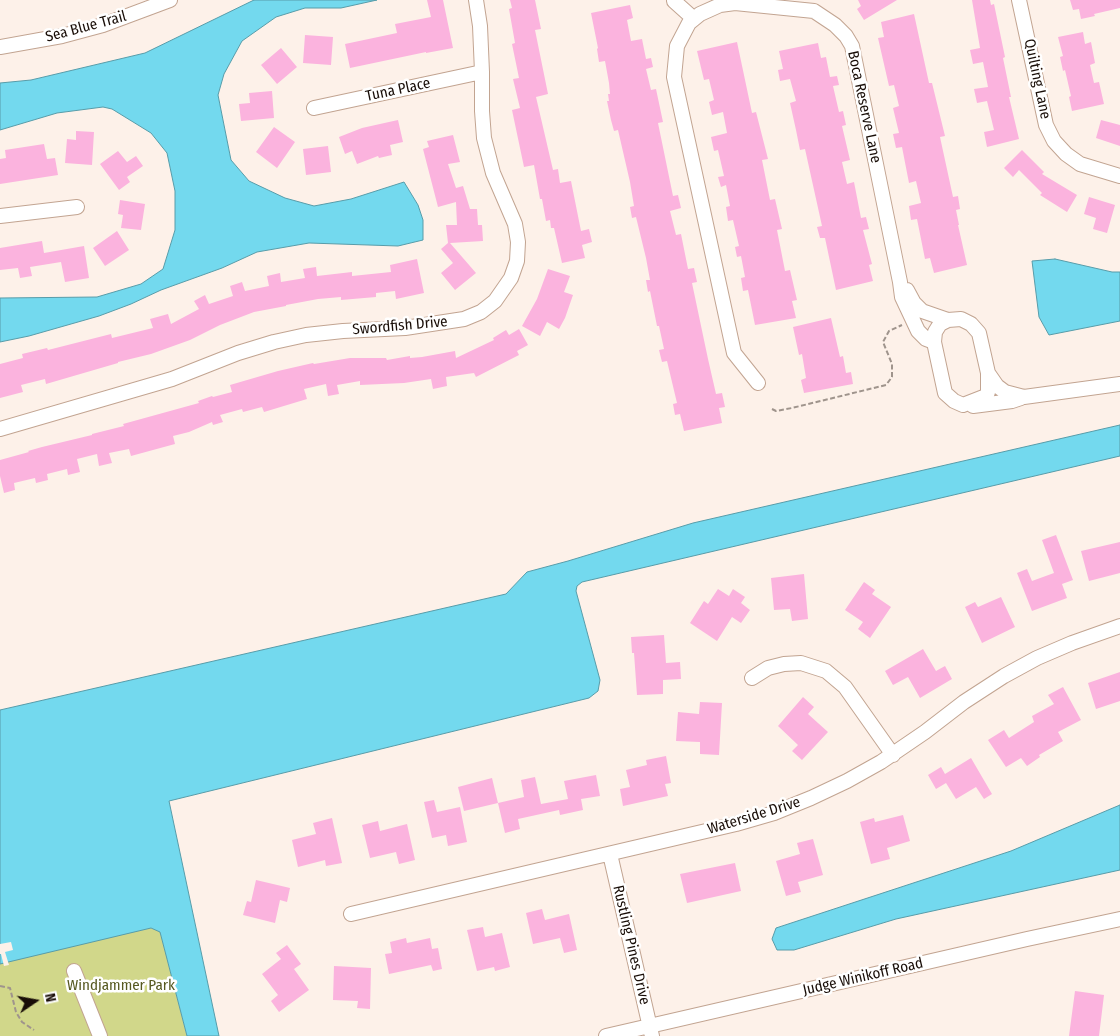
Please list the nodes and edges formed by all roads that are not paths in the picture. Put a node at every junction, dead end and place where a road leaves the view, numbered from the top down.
1 (170, 0) edge
2 (476, 0) edge
3 (1019, 0) edge
4 (674, 1) edge
5 (694, 19) junction
6 (0, 46) edge
7 (482, 72) junction
8 (314, 108) dead end
9 (1120, 176) edge
10 (77, 207) dead end
11 (0, 216) edge
12 (900, 282) junction
13 (948, 320) junction
14 (934, 342) junction
15 (988, 373) junction
16 (758, 382) dead end
17 (1120, 384) edge
18 (1024, 397) junction
19 (963, 405) junction
20 (0, 429) edge
21 (1120, 626) edge
22 (752, 678) dead end
23 (893, 755) junction
24 (610, 854) junction
25 (351, 914) dead end
26 (1120, 919) edge
27 (74, 971) dead end
28 (651, 1031) edge
29 (100, 1036) edge
30 (606, 1036) edge

1 - 6 street, Sea Blue Trail
2 - 7 street, Swordfish Drive
3 - 9 street, Quilting Lane
4 - 5 street
5 - 12 street, Boca Reserve Lane
5 - 16 street, Boca Reserve Lane
7 - 8 street, Tuna Place
7 - 20 street, Swordfish Drive
10 - 11 street
12 - 13 street, Boca Reserve Lane
12 - 14 street, Boca Reserve Lane
13 - 14 street
13 - 15 street, Boca Reserve Lane
14 - 19 street
15 - 18 street
15 - 19 street, Boca Reserve Lane
17 - 18 street
18 - 19 street
21 - 23 street, Waterside Drive
22 - 23 street
23 - 24 street, Waterside Drive
24 - 25 street, Waterside Drive
24 - 28 street, Rustling Pines Drive
26 - 28 street, Judge Winikoff Road
27 - 29 street
28 - 30 street, Judge Winikoff Road

